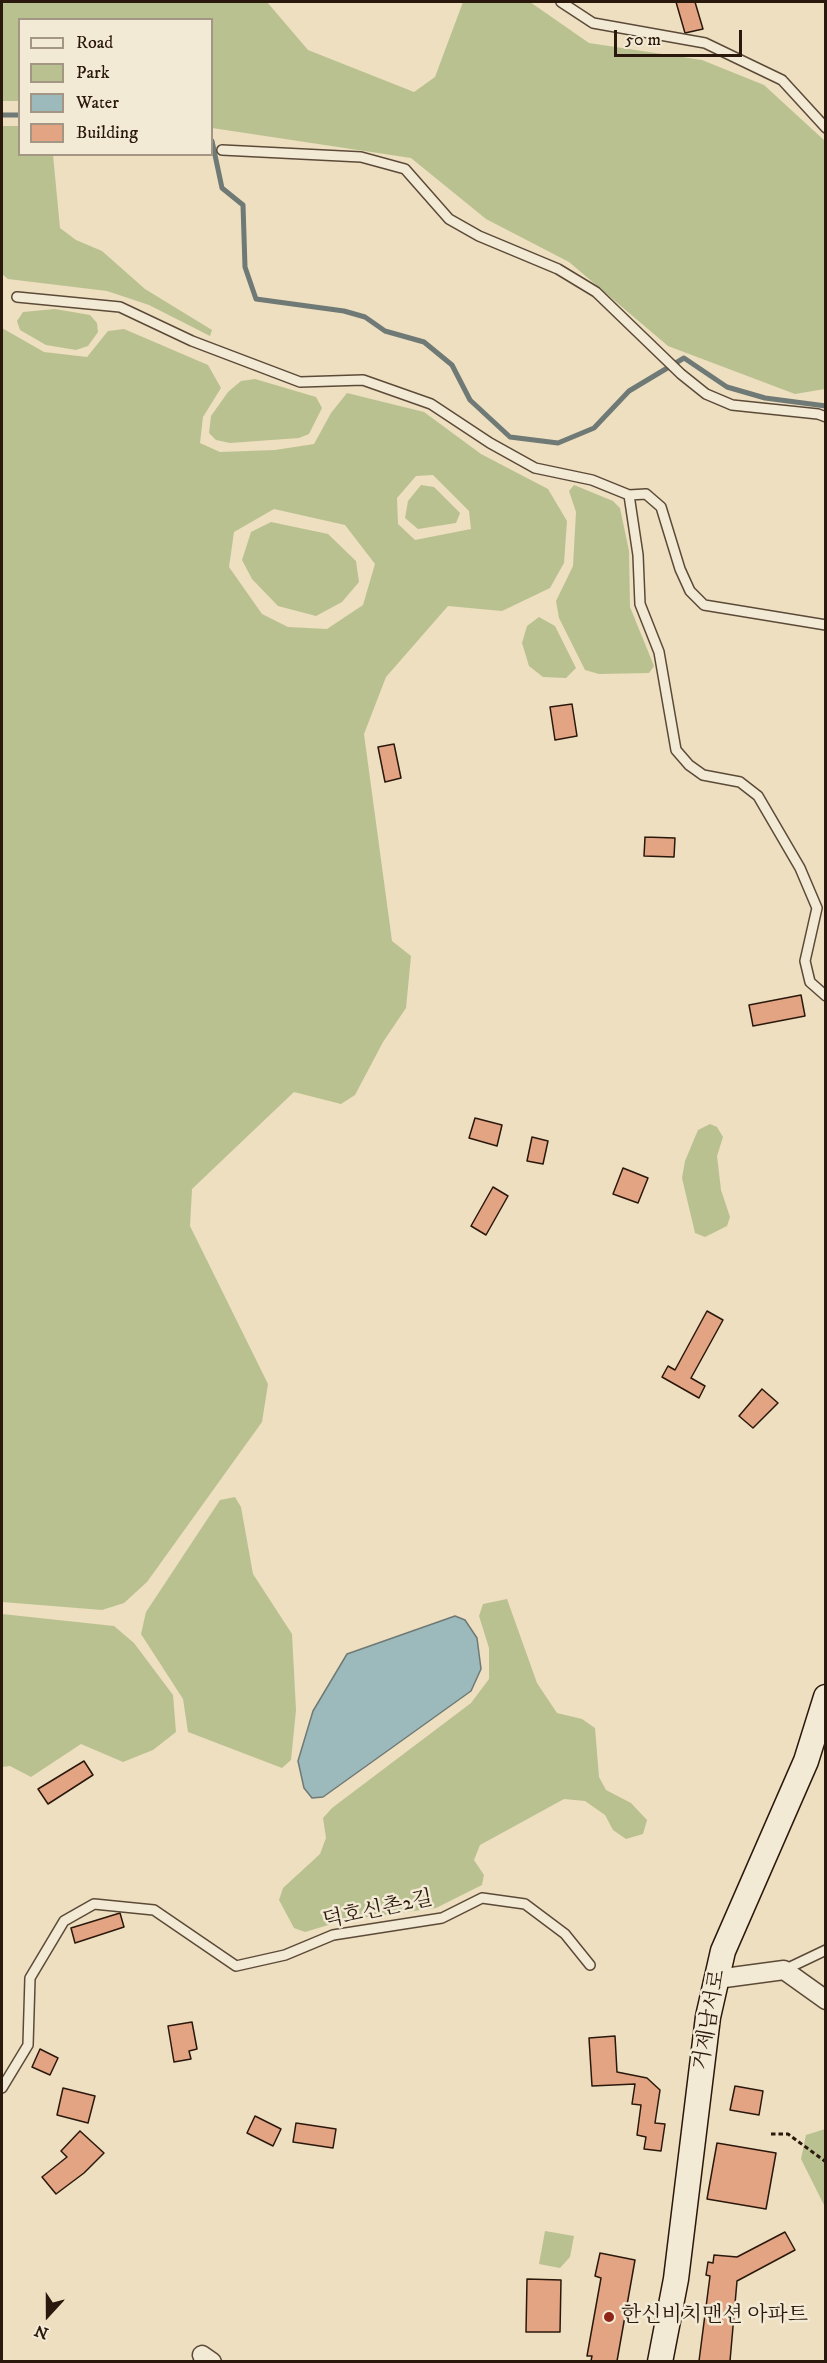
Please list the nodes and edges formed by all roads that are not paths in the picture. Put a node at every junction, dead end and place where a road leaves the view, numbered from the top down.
1 (561, 2) edge
2 (825, 128) edge
3 (222, 150) dead end
4 (17, 297) dead end
5 (825, 417) edge
6 (629, 495) junction
7 (825, 625) edge
8 (825, 996) edge
9 (825, 1697) edge
10 (825, 1950) edge
11 (590, 1965) dead end
12 (784, 1970) junction
13 (717, 1979) junction
14 (825, 2000) edge
15 (2, 2088) edge
16 (660, 2361) edge

1 - 2 lane
3 - 5 lane
4 - 6 lane
6 - 7 lane
6 - 8 lane
9 - 13 main road, 거제남서로
10 - 12 lane
11 - 15 lane, 덕호신촌2길
12 - 13 street
12 - 14 street
13 - 16 main road, 거제남서로

